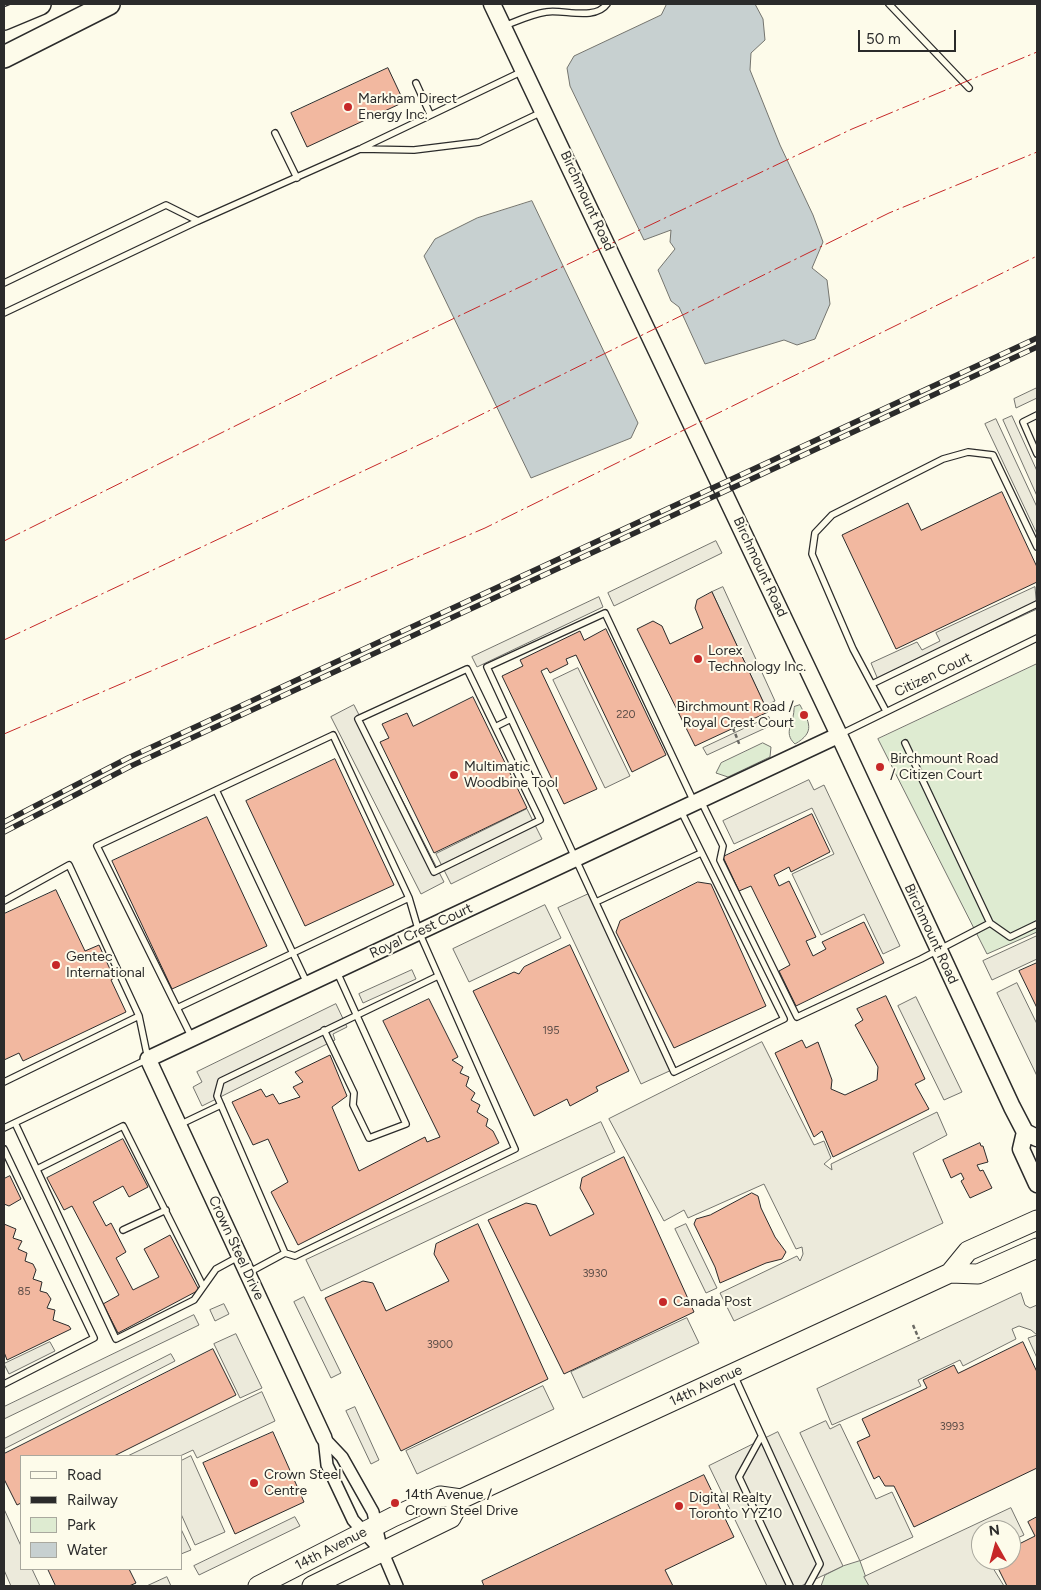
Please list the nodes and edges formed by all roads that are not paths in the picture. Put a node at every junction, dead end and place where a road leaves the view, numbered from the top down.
1 (40, 4) edge
2 (109, 4) edge
3 (492, 4) edge
4 (607, 4) edge
5 (889, 4) edge
6 (4, 19) edge
7 (503, 26) junction
8 (4, 57) edge
9 (525, 70) junction
10 (416, 83) dead end
11 (969, 88) dead end
12 (544, 111) junction
13 (430, 114) junction
14 (275, 133) dead end
15 (360, 149) junction
16 (297, 178) junction
17 (198, 221) junction
18 (4, 283) edge
19 (4, 313) edge
20 (1037, 415) edge
21 (1037, 454) edge
22 (1037, 548) edge
23 (1037, 604) edge
24 (1037, 638) edge
25 (872, 684) junction
26 (886, 711) junction
27 (511, 719) junction
28 (495, 727) junction
29 (840, 735) junction
30 (905, 743) dead end
31 (216, 790) junction
32 (698, 802) junction
33 (680, 810) junction
34 (701, 853) junction
35 (576, 859) junction
36 (409, 898) junction
37 (4, 901) edge
38 (596, 902) junction
39 (990, 923) junction
40 (1037, 924) edge
41 (419, 932) junction
42 (938, 949) junction
43 (293, 953) junction
44 (336, 970) junction
45 (438, 976) junction
46 (308, 984) junction
47 (177, 1008) junction
48 (356, 1014) junction
49 (139, 1016) junction
50 (324, 1030) junction
51 (192, 1038) junction
52 (148, 1058) junction
53 (4, 1082) edge
54 (221, 1106) junction
55 (15, 1123) junction
56 (179, 1125) junction
57 (4, 1128) edge
58 (1031, 1135) edge
59 (4, 1149) edge
60 (37, 1169) junction
61 (1037, 1184) edge
62 (166, 1210) junction
63 (1037, 1220) edge
64 (123, 1230) dead end
65 (1037, 1248) edge
66 (285, 1253) junction
67 (240, 1256) junction
68 (248, 1273) junction
69 (950, 1273) junction
70 (203, 1286) junction
71 (733, 1373) junction
72 (4, 1384) edge
73 (761, 1437) junction
74 (324, 1438) junction
75 (461, 1499) junction
76 (370, 1529) junction
77 (383, 1553) junction
78 (258, 1586) edge
79 (312, 1586) edge
80 (397, 1586) edge
81 (790, 1586) edge
82 (808, 1586) edge

1 - 6 highway
2 - 8 highway
3 - 7 main road, Birchmount Road
4 - 7 lane
5 - 11 lane
7 - 9 main road, Birchmount Road
9 - 12 main road, Birchmount Road
9 - 13 lane
10 - 13 lane
12 - 15 lane
12 - 29 main road, Birchmount Road
13 - 15 lane
14 - 16 lane
15 - 16 lane
16 - 17 lane
17 - 18 lane
17 - 19 lane
20 - 21 lane
22 - 25 lane
23 - 25 lane
24 - 26 lane, Citizen Court
25 - 26 lane
26 - 29 lane, Citizen Court
27 - 28 lane
27 - 32 lane
27 - 35 lane
28 - 28 lane
29 - 32 street, Royal Crest Court
29 - 42 main road, Birchmount Road
30 - 39 lane
31 - 36 lane
31 - 43 lane
31 - 47 lane
32 - 33 street, Royal Crest Court
32 - 42 lane
33 - 34 lane
33 - 35 street, Royal Crest Court
34 - 38 lane
34 - 38 lane
35 - 38 lane
35 - 41 street, Royal Crest Court
36 - 41 lane
36 - 43 lane
37 - 49 lane
39 - 40 lane
39 - 42 lane
41 - 44 street, Royal Crest Court
41 - 45 lane
42 - 58 main road, Birchmount Road
43 - 46 lane
43 - 47 lane
44 - 46 street, Royal Crest Court
44 - 48 lane
45 - 48 lane
45 - 66 lane
46 - 51 street, Royal Crest Court
47 - 51 lane
48 - 50 lane
48 - 50 lane
49 - 52 lane
49 - 53 lane
50 - 54 lane
51 - 52 street, Royal Crest Court
52 - 55 lane, Royal Crest Court
52 - 56 street, Crown Steel Drive
54 - 56 lane
54 - 66 lane
55 - 57 lane, Royal Crest Court
55 - 60 lane
56 - 67 street, Crown Steel Drive
58 - 61 main road, Birchmount Road
59 - 72 lane
60 - 62 lane
60 - 70 lane
62 - 64 lane
62 - 70 lane
63 - 69 main road, 14th Avenue
65 - 69 main road, 14th Avenue
66 - 68 lane
67 - 68 street, Crown Steel Drive
67 - 70 lane
68 - 74 street, Crown Steel Drive
69 - 71 main road, 14th Avenue
71 - 73 lane
71 - 75 main road, 14th Avenue
73 - 81 lane
73 - 82 lane
74 - 76 street, Crown Steel Drive
74 - 76 street, Crown Steel Drive
75 - 76 main road, 14th Avenue
75 - 77 main road, 14th Avenue
76 - 77 street, Crown Steel Drive
76 - 78 main road, 14th Avenue
77 - 79 main road, 14th Avenue
77 - 80 street, Crown Steel Drive

